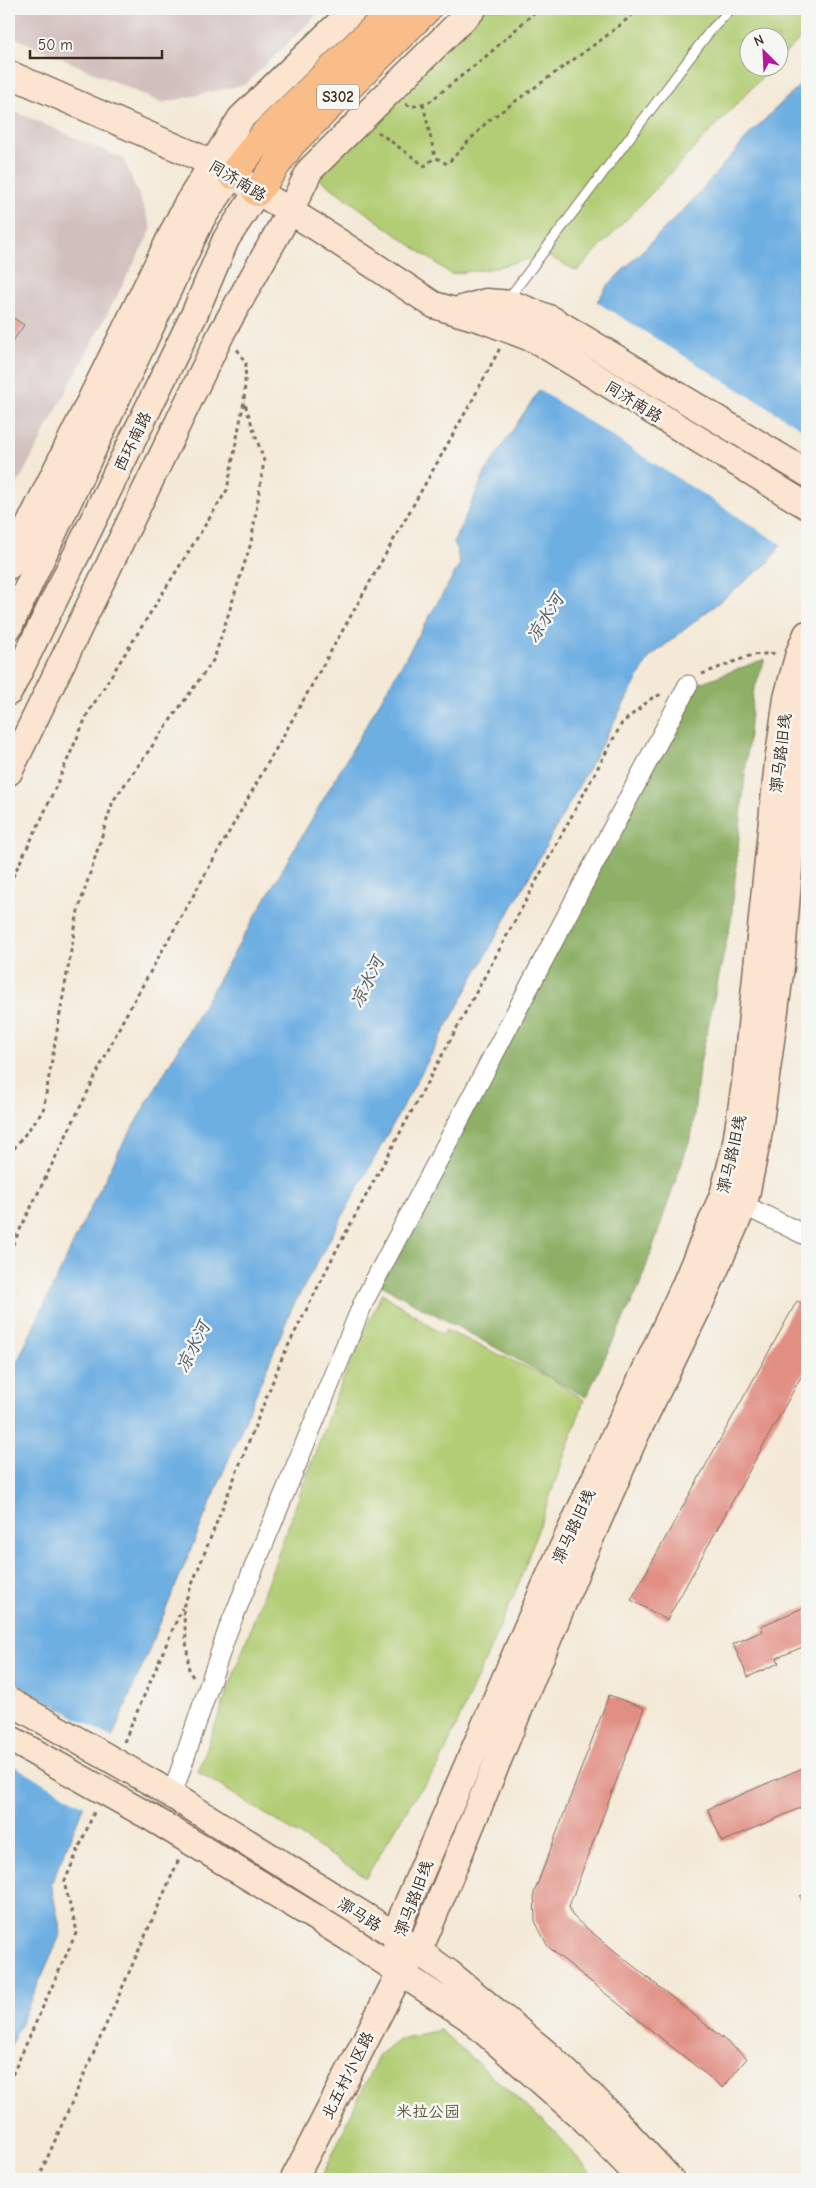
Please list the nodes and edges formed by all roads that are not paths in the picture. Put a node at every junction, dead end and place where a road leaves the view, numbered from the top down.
1 (354, 9) edge
2 (394, 9) edge
3 (427, 9) edge
4 (473, 9) edge
5 (731, 9) edge
6 (9, 74) edge
7 (222, 169) junction
8 (257, 192) junction
9 (290, 211) junction
10 (505, 304) junction
11 (453, 311) junction
12 (544, 330) junction
13 (807, 472) edge
14 (807, 506) edge
15 (9, 566) edge
16 (9, 626) edge
17 (807, 634) edge
18 (688, 685) road end
19 (9, 692) edge
20 (807, 701) edge
21 (9, 772) edge
22 (733, 1200) junction
23 (807, 1236) edge
24 (9, 1701) edge
25 (9, 1738) edge
26 (164, 1790) junction
27 (395, 1935) junction
28 (419, 1951) junction
29 (400, 1971) junction
30 (294, 2179) edge
31 (641, 2179) edge
32 (670, 2179) edge

1 - 7 main road
2 - 7 main road, S302
3 - 8 main road, S302
4 - 9 main road
5 - 10 lane
6 - 7 main road, 同济南路
7 - 8 main road, 同济南路
7 - 15 main road
7 - 16 main road, 西环南路
8 - 9 main road, 同济南路
8 - 19 main road, 西环南路
9 - 11 main road, 同济南路
9 - 21 main road
10 - 11 main road, 同济南路
10 - 12 main road, 同济南路
11 - 12 main road, 同济南路
12 - 13 main road, 同济南路
12 - 14 main road, 同济南路
17 - 22 main road, 漷马路旧线
18 - 26 street
20 - 22 main road, 漷马路旧线
22 - 23 street
22 - 27 main road, 漷马路旧线
22 - 28 main road, 漷马路旧线
24 - 26 main road, 漷马路, bridge
25 - 29 main road, 漷马路, bridge
26 - 27 main road, 漷马路
27 - 28 main road, 漷马路
27 - 29 main road, 漷马路旧线
28 - 29 main road, 漷马路旧线
28 - 32 main road, 漷马路
29 - 30 main road, 北五村小区路
29 - 31 main road, 漷马路

